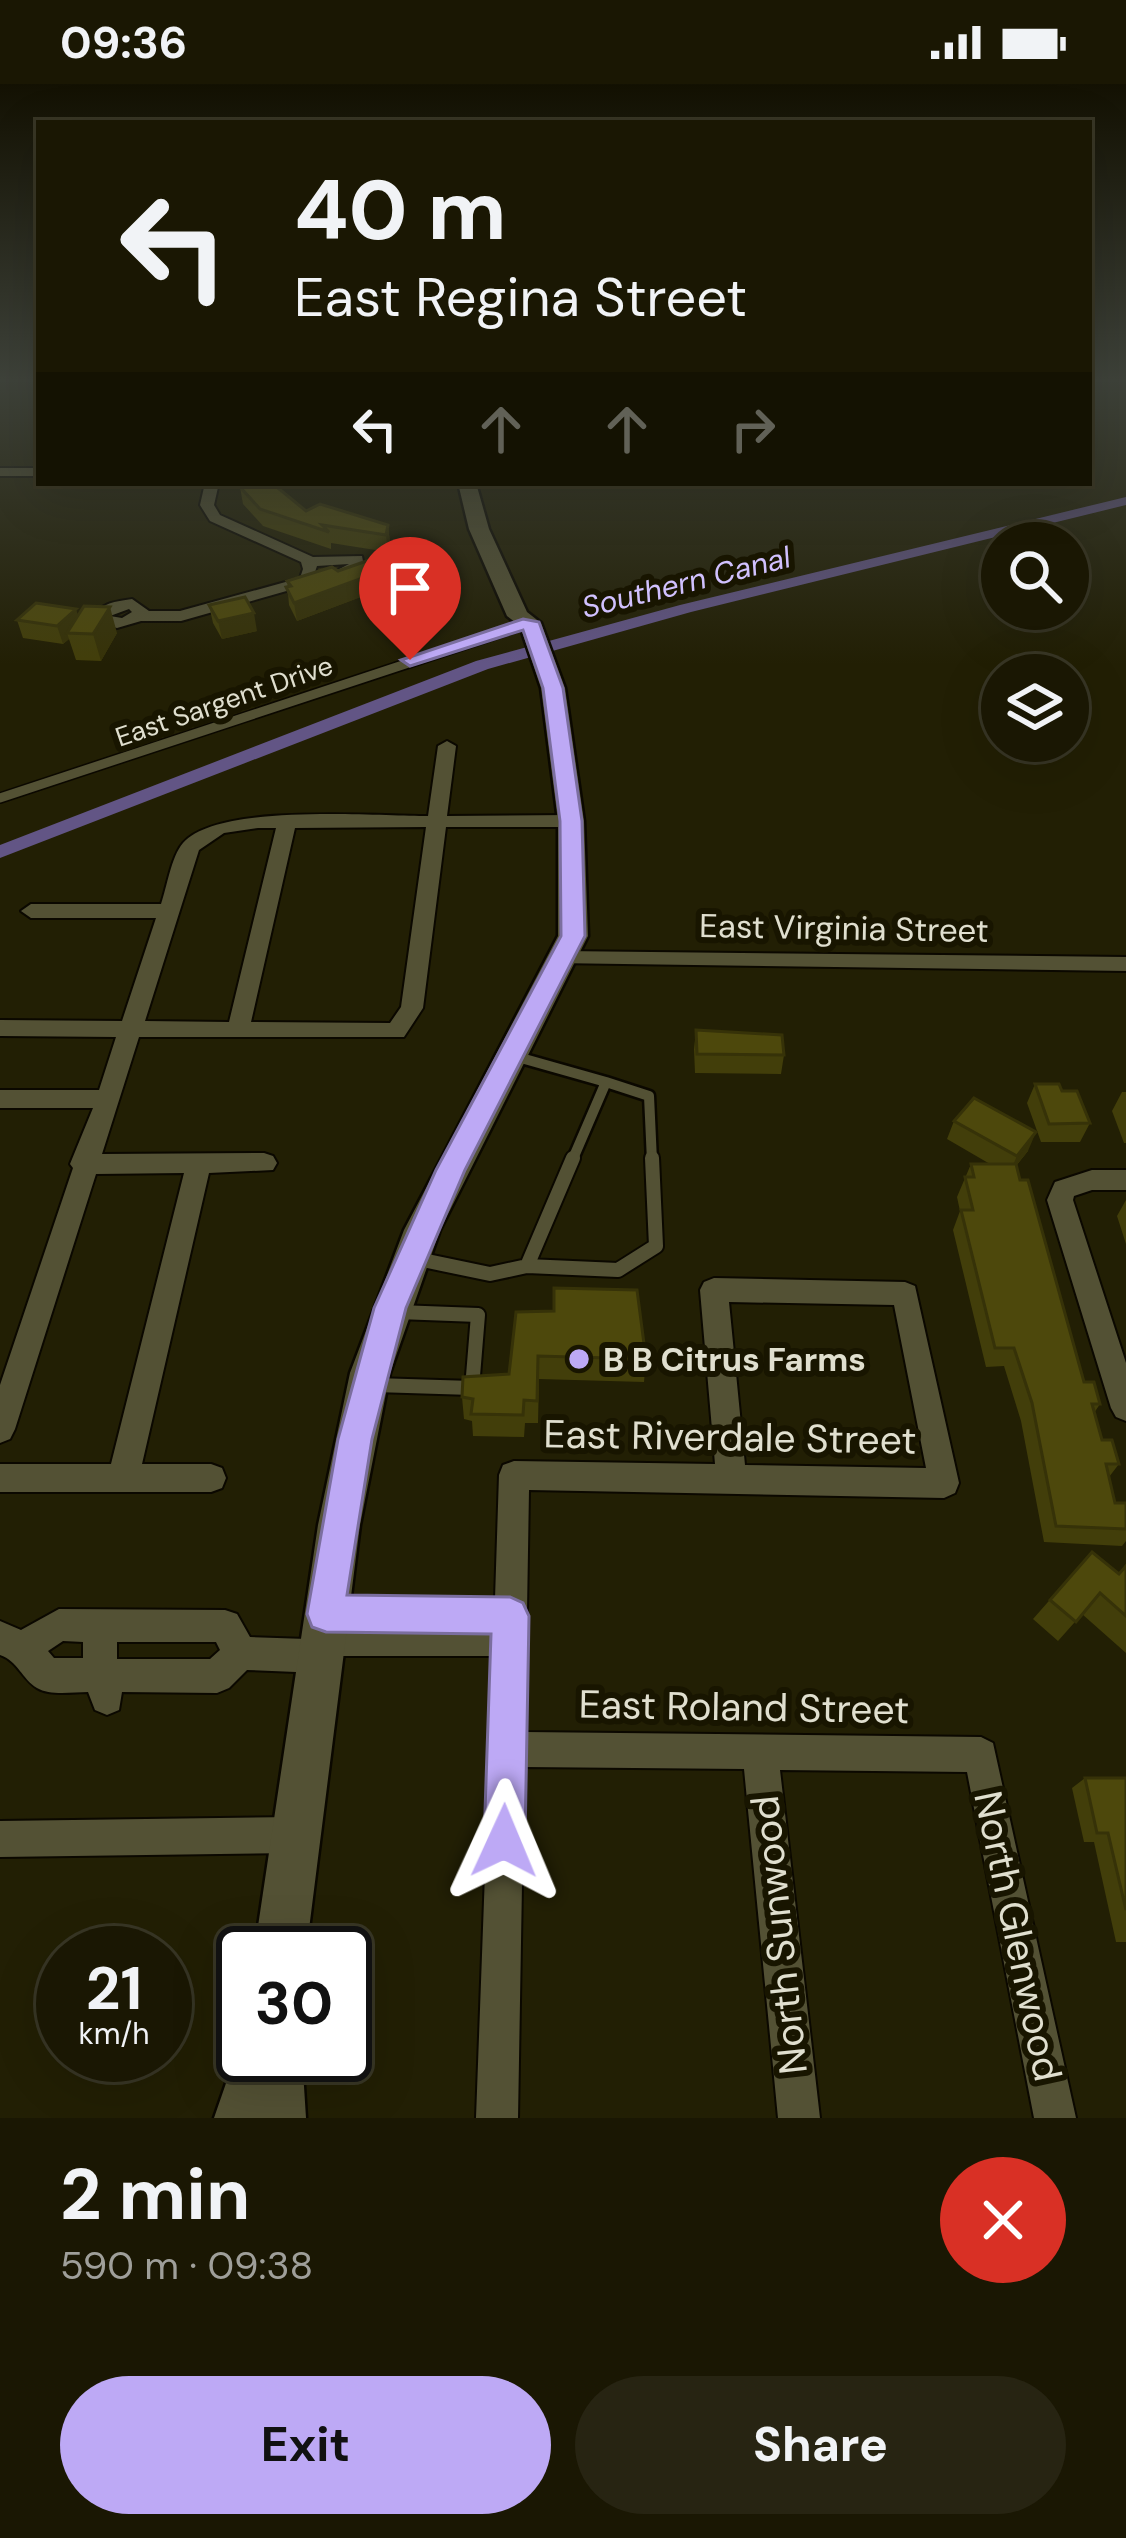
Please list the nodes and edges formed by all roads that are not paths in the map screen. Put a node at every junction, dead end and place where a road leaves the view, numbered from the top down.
1 (211, 486) edge
2 (468, 486) edge
3 (490, 486) edge
4 (309, 562) junction
5 (306, 580) junction
6 (138, 616) dead end
7 (536, 642) junction
8 (447, 746) dead end
9 (0, 798) edge
10 (571, 821) junction
11 (287, 822) junction
12 (434, 822) junction
13 (31, 911) dead end
14 (169, 911) junction
15 (561, 958) junction
16 (1126, 964) edge
17 (0, 1028) edge
18 (128, 1030) junction
19 (238, 1030) junction
20 (514, 1056) junction
21 (606, 1082) junction
22 (0, 1099) edge
23 (104, 1099) junction
24 (200, 1163) junction
25 (264, 1163) dead end
26 (83, 1164) junction
27 (1126, 1180) edge
28 (410, 1258) junction
29 (527, 1266) junction
30 (389, 1312) junction
31 (12, 1350) edge
32 (368, 1385) junction
33 (1126, 1408) edge
34 (0, 1430) edge
35 (0, 1478) edge
36 (123, 1478) junction
37 (211, 1478) dead end
38 (731, 1479) junction
39 (100, 1627) junction
40 (510, 1628) junction
41 (323, 1636) junction
42 (11, 1642) edge
43 (241, 1653) junction
44 (104, 1687) junction
45 (507, 1749) junction
46 (760, 1752) junction
47 (981, 1755) joint
48 (296, 1835) junction
49 (0, 1839) edge
50 (284, 1926) edge
51 (252, 2082) edge
52 (276, 2082) edge
53 (242, 2118) edge
54 (278, 2118) edge
55 (497, 2118) edge
56 (799, 2118) edge
57 (1055, 2118) edge

1 - 4 street
2 - 7 main road
3 - 7 main road
4 - 5 street
4 - 5 street
5 - 6 street
7 - 9 lane, East Sargent Drive
7 - 10 main road
8 - 12 street
10 - 12 street
10 - 15 main road
11 - 12 street
11 - 14 street
11 - 19 street
12 - 19 street
13 - 14 street
14 - 18 street
15 - 16 street, East Virginia Street
15 - 20 main road
17 - 18 street
18 - 19 street
18 - 23 street
20 - 21 lane
20 - 28 main road
21 - 29 lane
21 - 29 lane
22 - 23 street
23 - 26 street
24 - 25 street
24 - 26 street
24 - 36 street
26 - 31 street
27 - 33 street
28 - 29 lane
28 - 30 main road
30 - 32 main road
30 - 32 lane
31 - 34 street
32 - 41 main road
35 - 36 street
36 - 37 street
38 - 38 street, East Riverdale Street
38 - 40 street, East Riverdale Street
39 - 42 street
39 - 43 street
39 - 44 street
40 - 41 street
40 - 45 street
41 - 43 street
41 - 48 main road
42 - 44 street
43 - 44 street
45 - 46 street, East Roland Street
45 - 55 street
46 - 47 street, East Roland Street
46 - 56 street, North Sunwood
47 - 57 street, North Glenwood
48 - 49 street
48 - 50 main road
51 - 53 main road
52 - 54 main road

